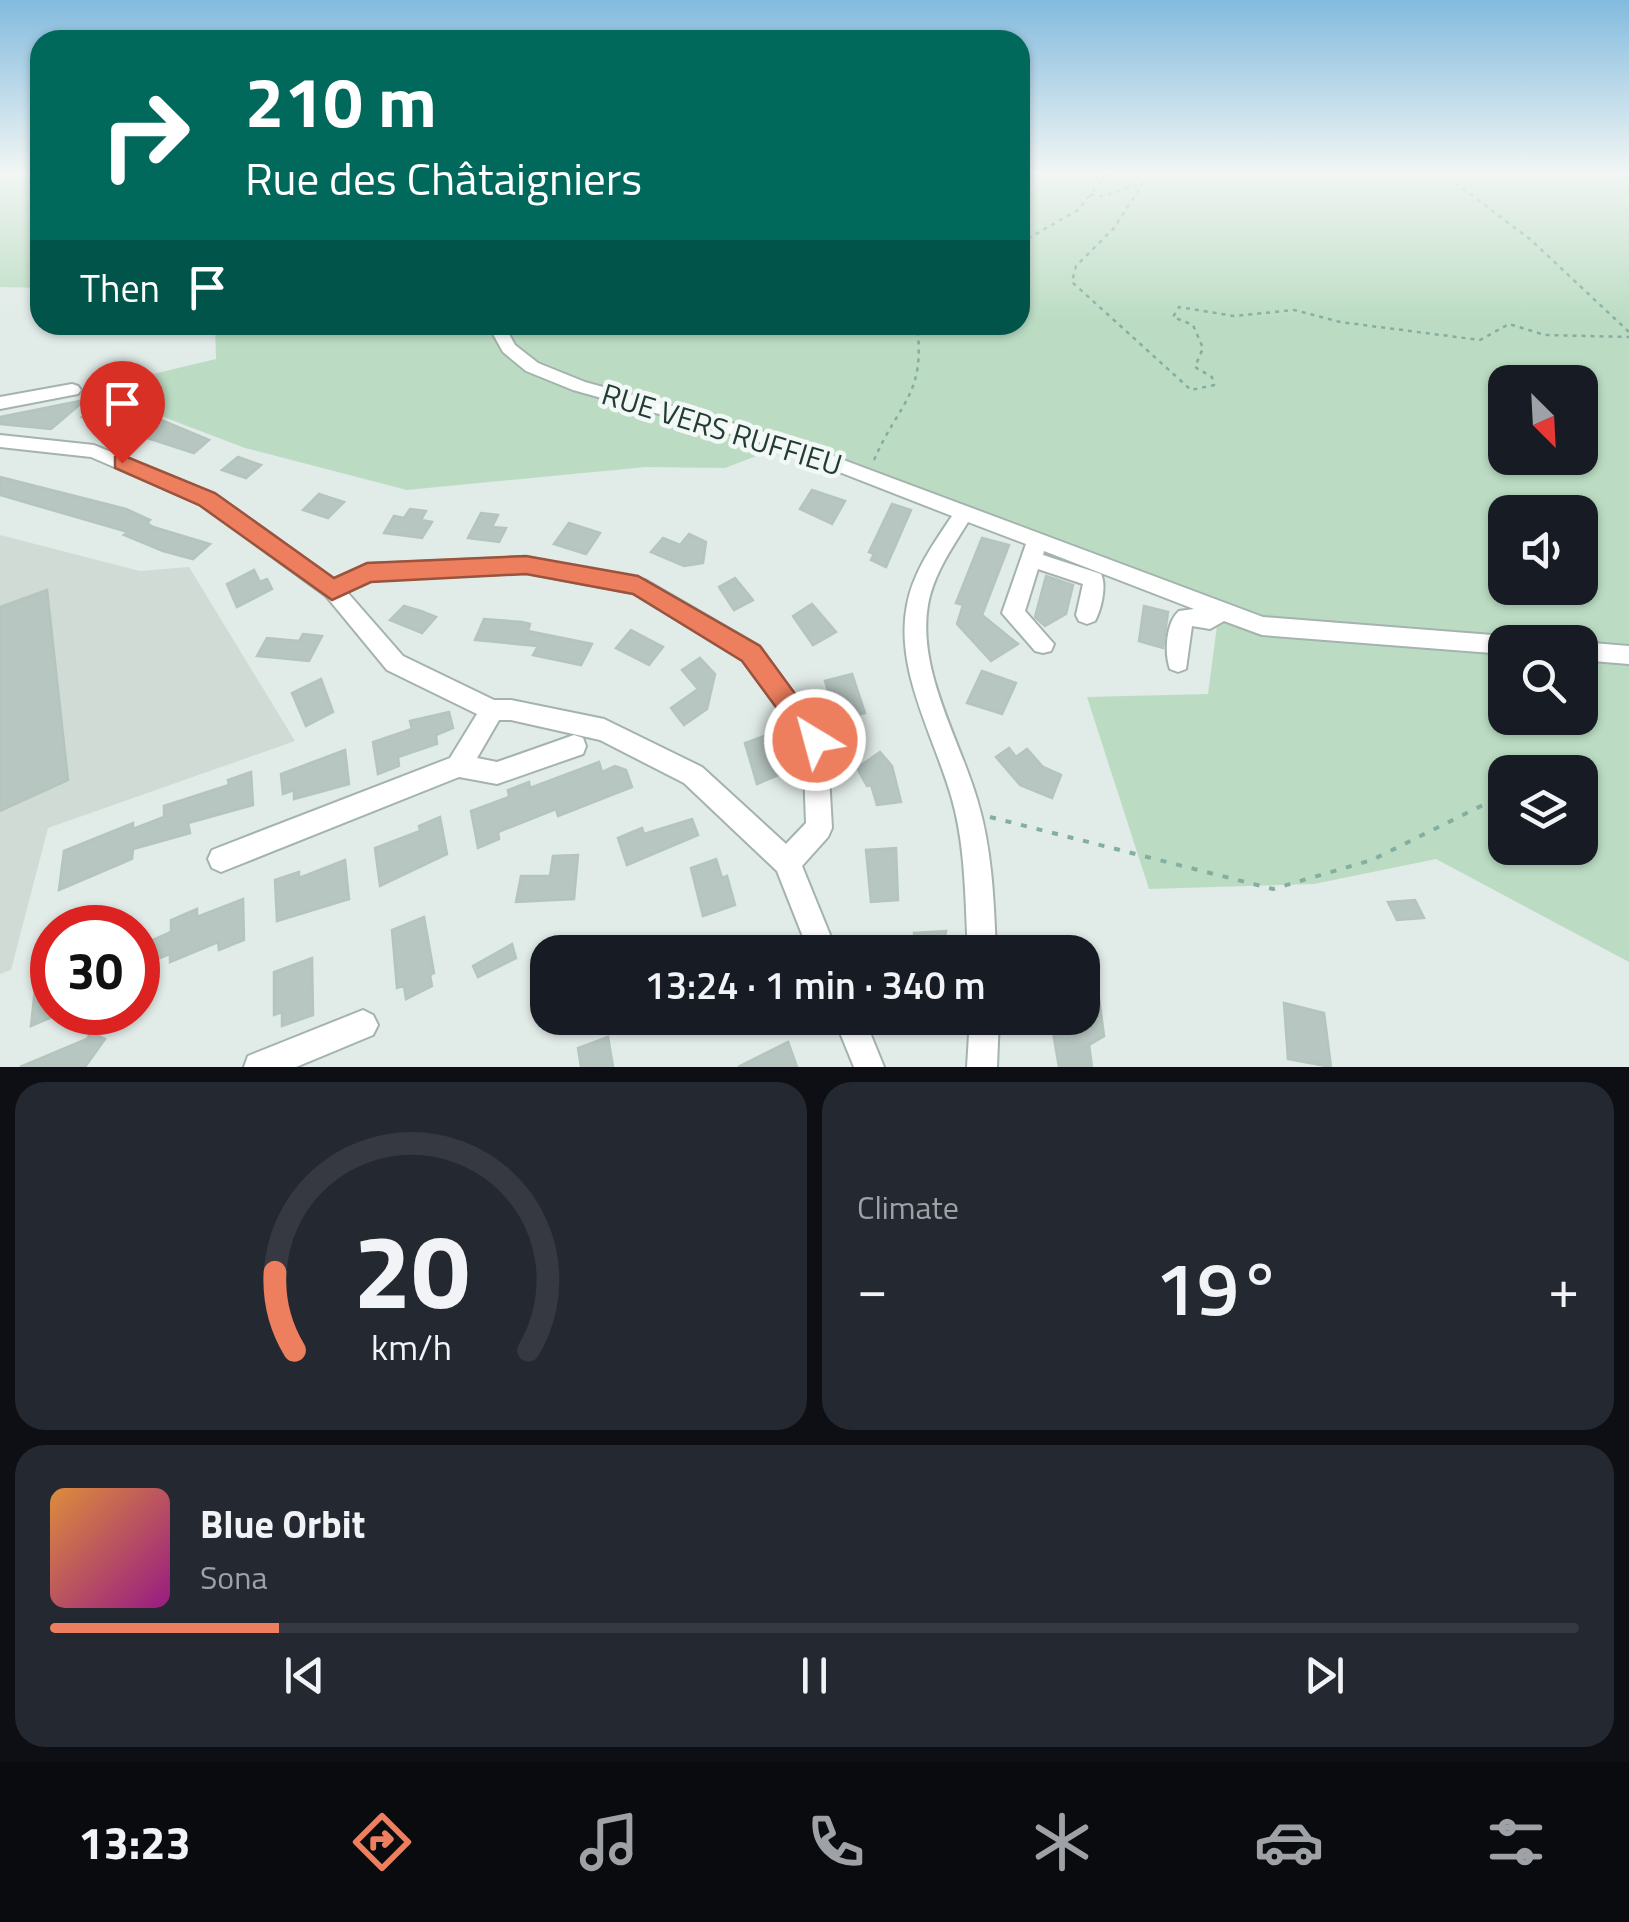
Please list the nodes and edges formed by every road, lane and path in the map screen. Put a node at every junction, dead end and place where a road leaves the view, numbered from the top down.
1 (1057, 222) edge
2 (1118, 222) edge
3 (1507, 222) edge
4 (1030, 237) edge
5 (1629, 334) edge
6 (501, 335) edge
7 (919, 335) edge
8 (72, 390) dead end
9 (0, 402) edge
10 (0, 442) edge
11 (872, 476) junction
12 (965, 511) junction
13 (1035, 549) junction
14 (332, 590) junction
15 (1219, 612) junction
16 (1087, 616) dead end
17 (1044, 644) dead end
18 (1488, 644) edge
19 (1598, 652) edge
20 (1629, 655) edge
21 (1178, 662) dead end
22 (492, 710) junction
23 (574, 746) dead end
24 (459, 766) junction
25 (1485, 804) dead end
26 (969, 816) junction
27 (221, 859) dead end
28 (787, 862) junction
29 (816, 935) edge
30 (981, 935) edge
31 (363, 1024) dead end
32 (856, 1035) edge
33 (985, 1035) edge
34 (259, 1067) edge
35 (869, 1067) edge
36 (982, 1067) edge

1 - 4 path
2 - 5 path
3 - 5 path
6 - 11 street, RUE VERS RUFFIEU
7 - 11 path
8 - 9 street
10 - 14 street
11 - 12 street, RUE VERS RUFFIEU
12 - 13 street, RUE VERS RUFFIEU
12 - 26 street
13 - 15 street
13 - 16 street
13 - 17 street
14 - 22 street
14 - 28 street
15 - 18 street
15 - 21 street
19 - 20 street
22 - 24 street
22 - 28 street
23 - 24 street
24 - 27 street
25 - 26 path
26 - 30 street
28 - 29 street
31 - 34 street
32 - 35 street
33 - 36 street

